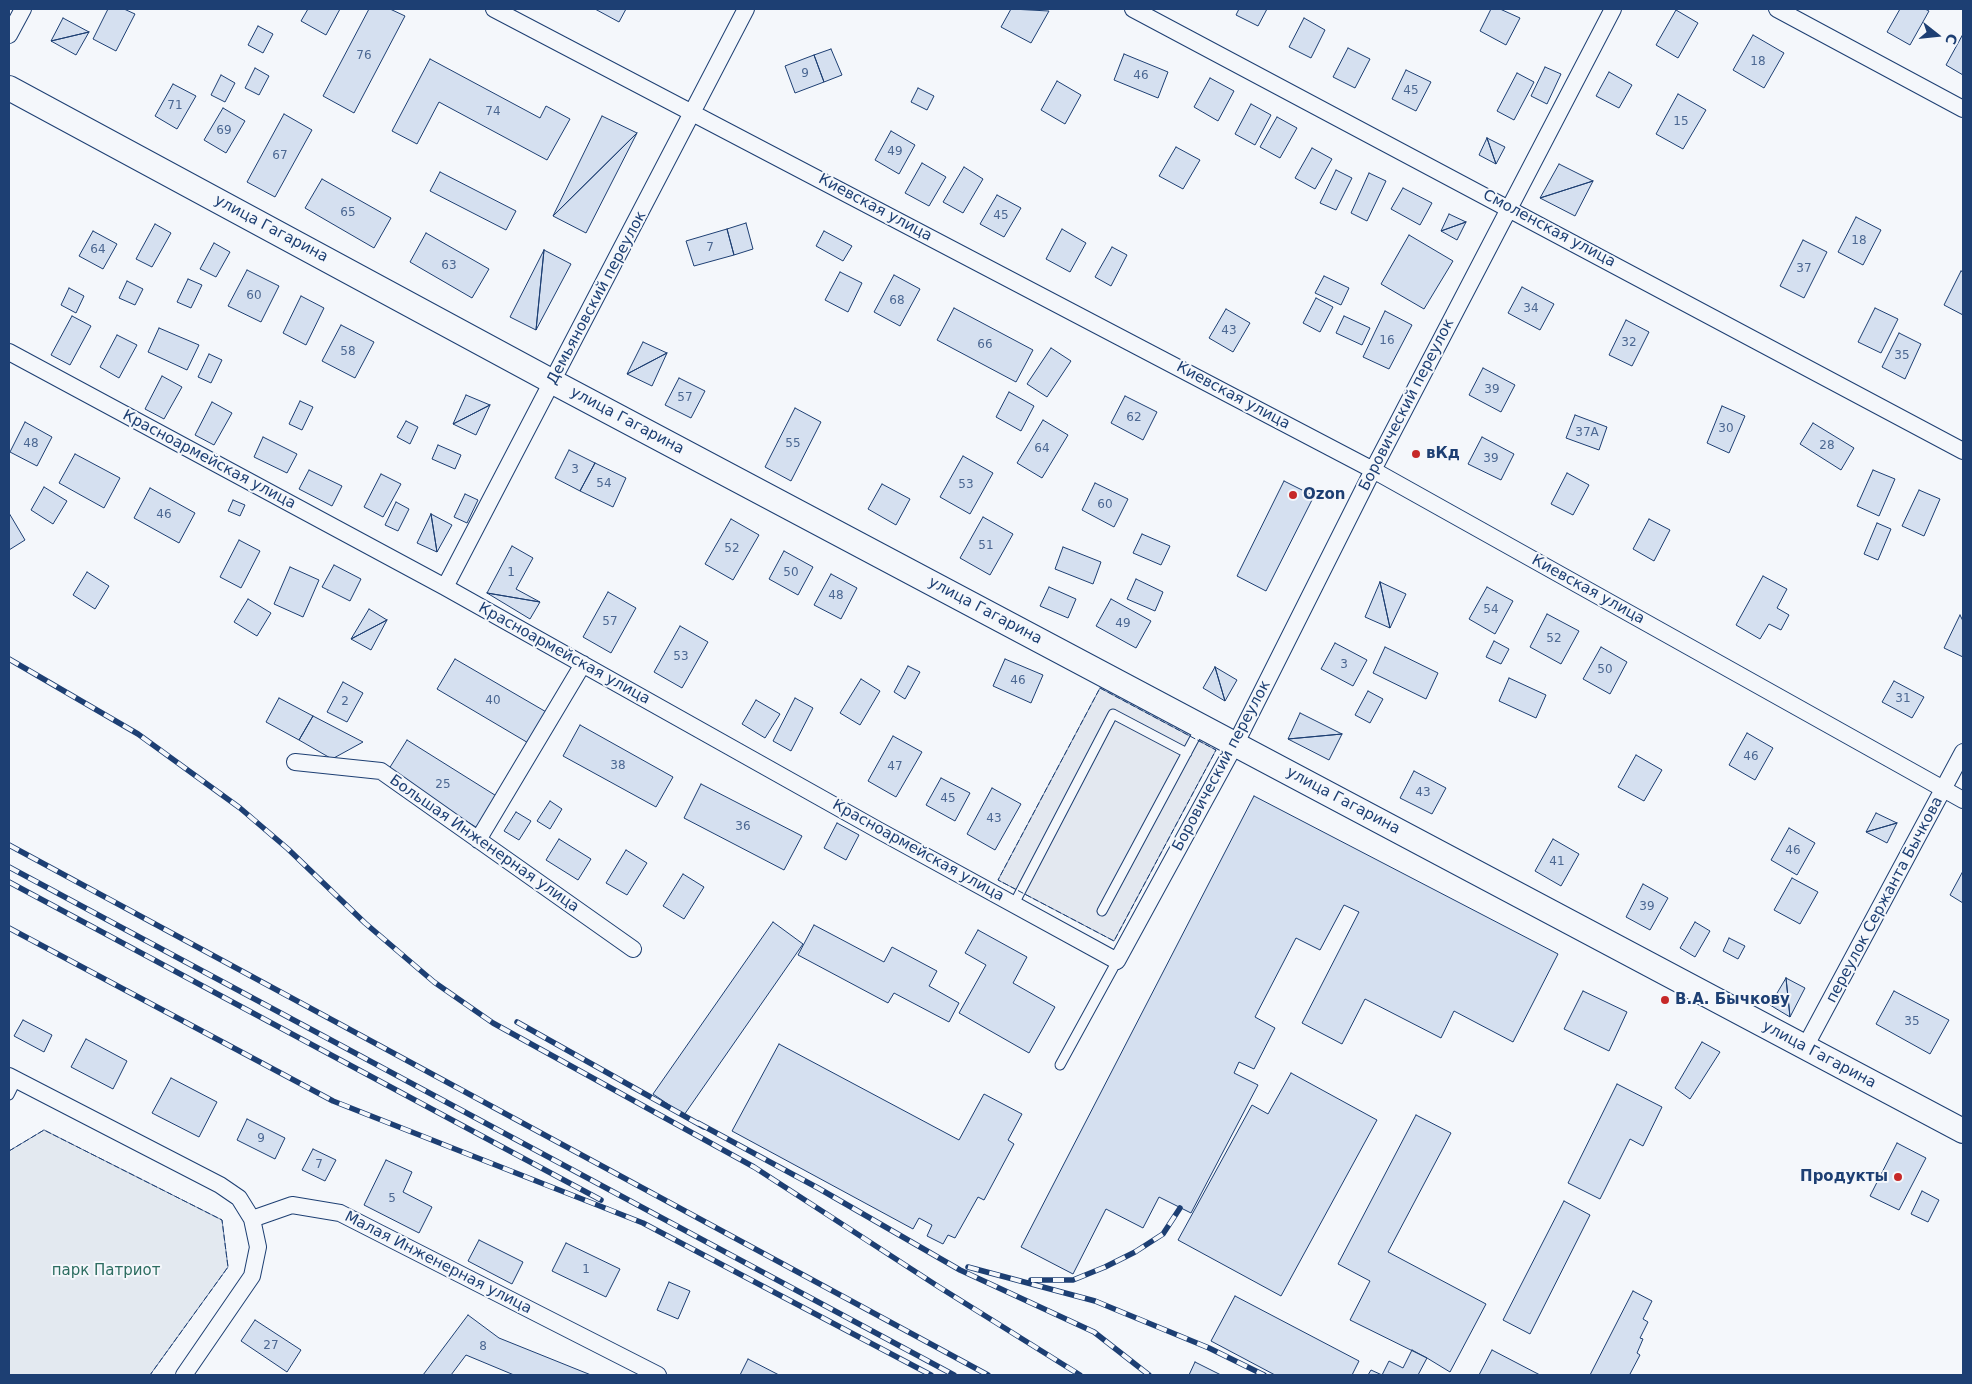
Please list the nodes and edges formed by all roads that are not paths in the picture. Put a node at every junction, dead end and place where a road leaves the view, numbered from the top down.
1 (23, 9) edge
2 (494, 9) edge
3 (746, 9) edge
4 (1133, 9) edge
5 (1613, 9) edge
6 (1777, 9) edge
7 (9, 35) edge
8 (9, 88) edge
9 (1963, 109) edge
10 (694, 112) junction
11 (1509, 207) junction
12 (9, 352) edge
13 (553, 382) junction
14 (1963, 451) edge
15 (1373, 470) junction
16 (445, 587) junction
17 (583, 664) junction
18 (1201, 725) junction
19 (1236, 743) junction
20 (1963, 752) edge
21 (1187, 753) junction
22 (295, 762) dead end
23 (1944, 789) junction
24 (1963, 800) edge
25 (478, 840) junction
26 (1014, 904) junction
27 (1102, 911) dead end
28 (633, 949) dead end
29 (1117, 961) junction
30 (1805, 1047) junction
31 (1060, 1065) dead end
32 (11, 1084) edge
33 (1963, 1131) edge
34 (252, 1219) junction
35 (184, 1375) edge
36 (658, 1375) edge

1 - 7 street
2 - 10 street, Киевская улица
3 - 10 street, Демьяновский переулок
4 - 11 street, Смоленская улица
5 - 11 street, Боровический переулок
6 - 9 street
8 - 13 street, улица Гагарина
10 - 13 street, Демьяновский переулок
10 - 15 street, Киевская улица
11 - 14 street, Смоленская улица
11 - 15 street, Боровический переулок
12 - 16 street, Красноармейская улица
13 - 16 street, Демьяновский переулок
13 - 18 street, улица Гагарина
15 - 19 street, Боровический переулок
15 - 23 street, Киевская улица
16 - 17 street, Красноармейская улица
17 - 25 street
17 - 26 street, Красноармейская улица
18 - 19 street, улица Гагарина
18 - 21 lane
19 - 29 street, Боровический переулок
19 - 30 street, улица Гагарина
20 - 23 street, переулок Сержанта Бычкова
21 - 26 lane
21 - 27 lane
22 - 25 street, Большая Инженерная улица
23 - 24 street, Киевская улица
23 - 30 street, переулок Сержанта Бычкова
25 - 28 street, Большая Инженерная улица
26 - 29 street, Красноармейская улица
29 - 31 lane
30 - 33 street, улица Гагарина
32 - 34 street
34 - 35 street
34 - 36 street, Малая Инженерная улица

